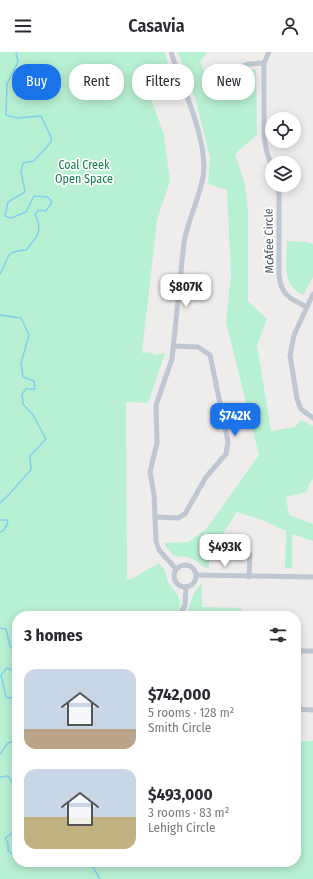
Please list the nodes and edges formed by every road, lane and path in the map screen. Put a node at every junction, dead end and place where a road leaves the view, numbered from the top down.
1 (171, 52) edge
2 (269, 52) edge
3 (264, 63) junction
4 (248, 64) edge
5 (269, 156) edge
6 (278, 192) edge
7 (313, 294) edge
8 (307, 308) junction
9 (174, 346) junction
10 (313, 418) edge
11 (155, 517) junction
12 (250, 556) dead end
13 (176, 569) junction
14 (196, 575) junction
15 (251, 576) junction
16 (313, 577) edge
17 (186, 587) junction
18 (182, 611) edge
19 (301, 651) edge
20 (313, 651) edge
21 (301, 710) edge
22 (313, 710) edge

1 - 9 street
2 - 3 street
3 - 4 street
3 - 5 street
6 - 8 street, McAfee Circle
7 - 8 street
8 - 10 street
9 - 11 street
9 - 11 street
11 - 13 street
12 - 15 street
13 - 14 street
13 - 17 street
14 - 15 street
14 - 17 street
15 - 16 street
17 - 18 street
19 - 20 street
21 - 22 street

